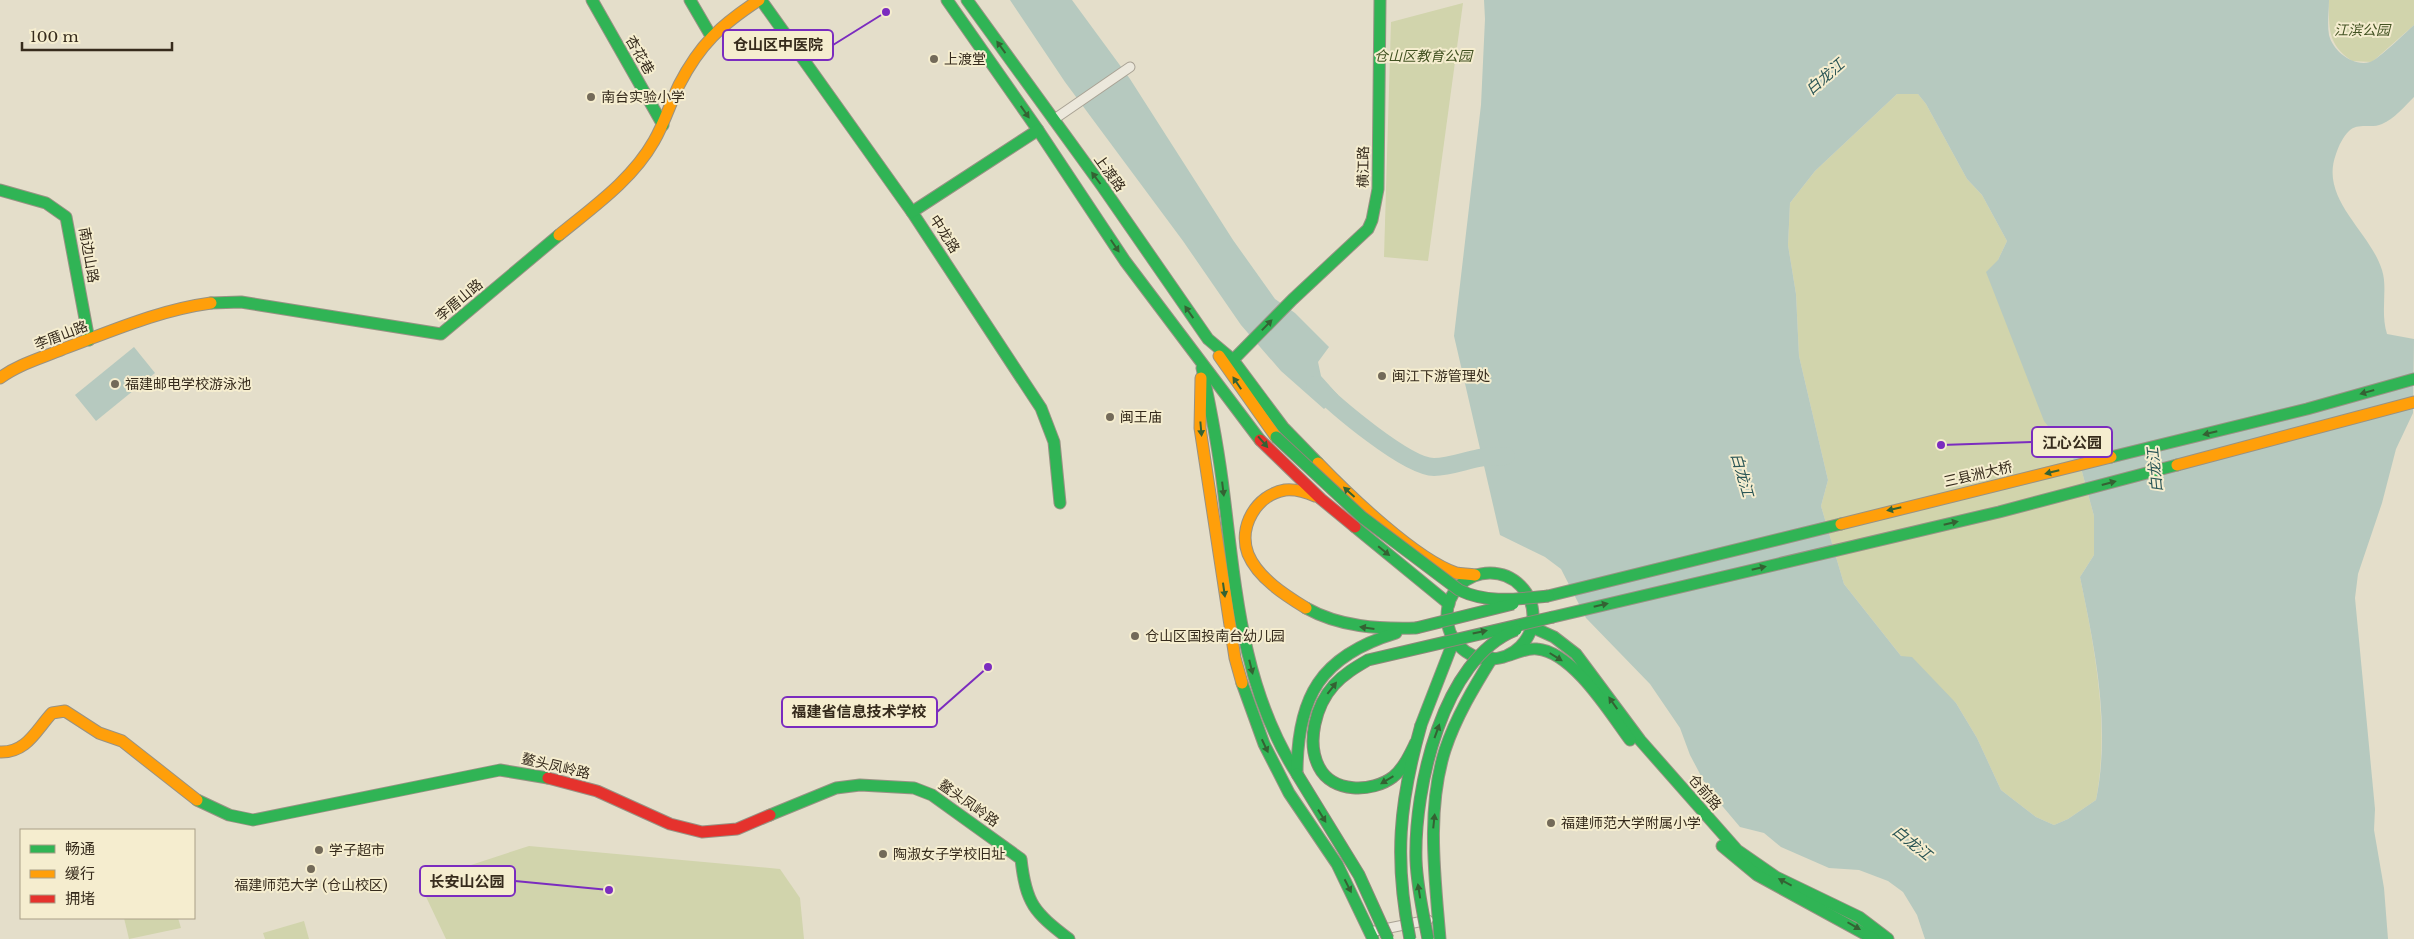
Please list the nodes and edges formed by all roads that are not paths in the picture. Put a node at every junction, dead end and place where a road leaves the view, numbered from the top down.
1 (592, 0) edge
2 (690, 0) edge
3 (760, 0) edge
4 (947, 0) edge
5 (967, 0) edge
6 (1380, 0) edge
7 (711, 36) junction
8 (1130, 67) dead end
9 (1053, 120) junction
10 (663, 125) junction
11 (1038, 130) junction
12 (0, 190) edge
13 (912, 212) junction
14 (1208, 339) junction
15 (89, 340) junction
16 (1233, 360) junction
17 (1201, 363) junction
18 (0, 378) edge
19 (2414, 379) edge
20 (2414, 402) edge
21 (1322, 499) junction
22 (1060, 503) dead end
23 (1475, 575) junction
24 (1548, 596) junction
25 (1449, 604) junction
26 (1553, 617) junction
27 (1532, 627) junction
28 (1416, 628) junction
29 (1454, 640) junction
30 (1463, 650) junction
31 (1510, 655) junction
32 (1492, 658) junction
33 (1424, 726) junction
34 (1416, 742) junction
35 (0, 752) edge
36 (1297, 774) junction
37 (1438, 918) junction
38 (1371, 936) edge
39 (1069, 939) edge
40 (1388, 939) edge
41 (1410, 939) edge
42 (1417, 939) edge
43 (1428, 939) edge
44 (1440, 939) edge
45 (1874, 939) edge
46 (1888, 939) edge

1 - 10 main road, 杏花巷
2 - 7 main road
3 - 7 main road, 李厝山路
3 - 13 main road, 中龙路
4 -> 11 main road
9 -> 5 main road, 上渡路
16 -> 6 main road, 横江路
7 - 10 main road, 李厝山路
8 - 9 street
14 -> 9 main road, 上渡路
10 - 15 main road, 李厝山路
11 - 13 main road
11 -> 17 main road
12 - 15 main road, 南边山路
13 - 22 main road, 中龙路
14 - 16 main road, 上渡路
24 -> 14 main road, bridge
15 - 18 main road, 李厝山路
23 -> 16 main road, 上渡路
17 -> 21 main road
17 -> 36 main road
17 -> 38 main road
19 -> 24 main road, 三县洲大桥
26 -> 20 main road
21 -> 25 main road
28 -> 21 main road
23 - 25 main road
23 - 27 main road
24 - 28 main road, bridge
25 - 29 main road
34 -> 26 main road, bridge
43 -> 26 main road, bridge
27 - 31 main road
46 -> 27 main road, 仓前路
28 - 36 main road
29 - 30 main road
29 - 33 main road
30 - 32 main road
30 - 33 main road
31 - 32 main road
31 -> 45 main road, 仓前路
37 -> 32 main road
33 - 34 main road, bridge
33 - 42 main road
34 - 41 main road, bridge
35 - 39 main road, 鳌头凤岭路
36 -> 40 main road, bridge
37 - 38 street
37 - 44 main road

